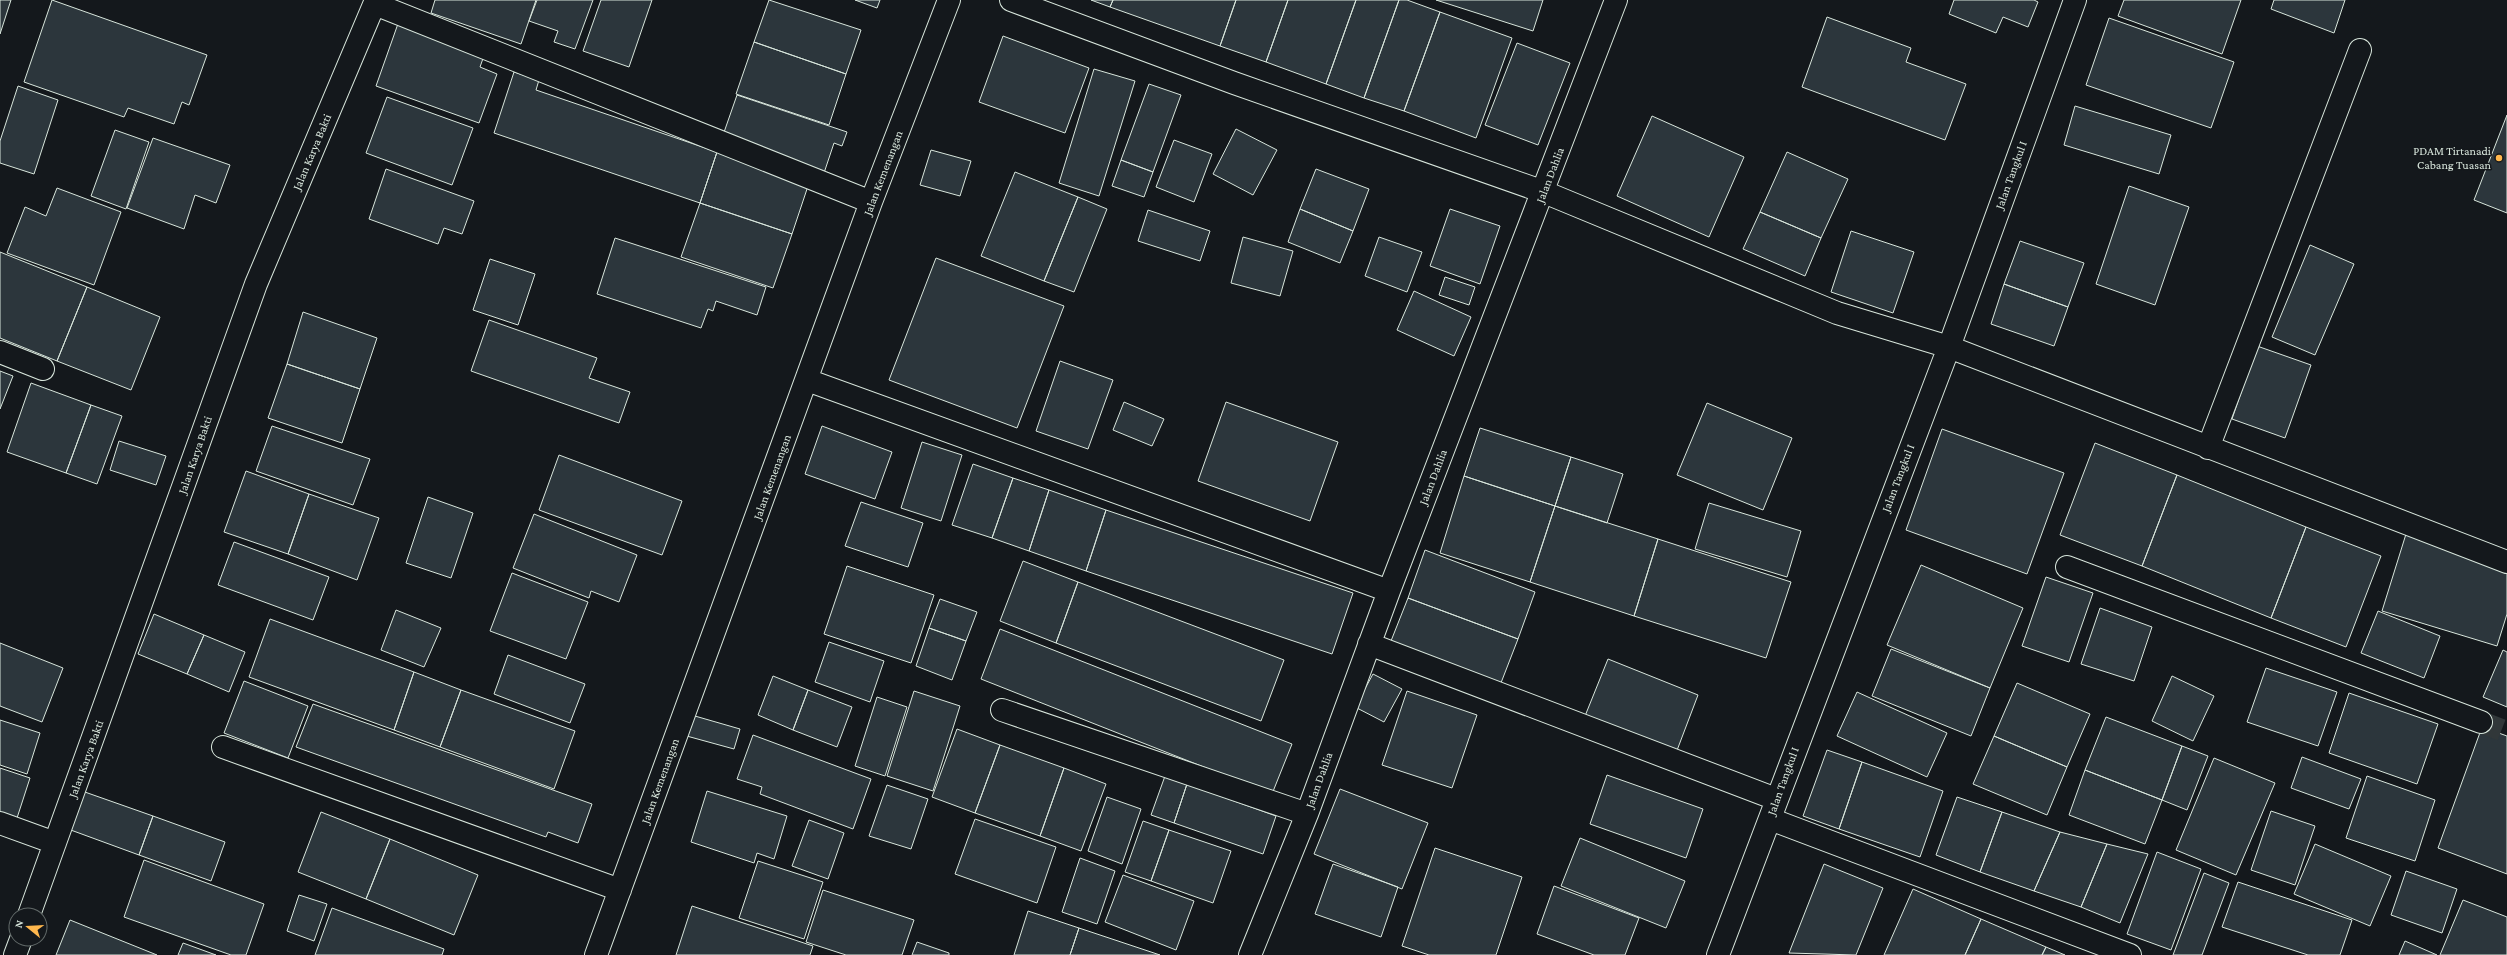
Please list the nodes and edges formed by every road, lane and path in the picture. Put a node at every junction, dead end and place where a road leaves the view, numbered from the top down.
1 (949, 0) edge
2 (1011, 0) edge
3 (1616, 0) edge
4 (2075, 0) edge
5 (375, 2) edge
6 (2360, 50) dead end
7 (1544, 192) junction
8 (871, 202) junction
9 (1949, 347) junction
10 (0, 352) edge
11 (43, 369) dead end
12 (808, 380) junction
13 (2208, 448) junction
14 (2507, 562) edge
15 (2067, 567) dead end
16 (1389, 591) junction
17 (1369, 644) junction
18 (1002, 710) dead end
19 (2481, 722) tunnel mouth
20 (223, 747) dead end
21 (1773, 809) junction
22 (1307, 814) junction
23 (0, 823) edge
24 (55, 843) junction
25 (620, 890) junction
26 (32, 907) edge
27 (596, 955) edge
28 (1250, 955) edge
29 (1718, 955) edge
30 (2130, 955) edge

1 - 8 street, Jalan Kemenangan
2 - 7 street
3 - 7 street, Jalan Dahlia
4 - 9 street, Jalan Tangkul I
5 - 8 street
5 - 24 street, Jalan Karya Bakti
6 - 13 street
7 - 9 street
7 - 16 street, Jalan Dahlia
8 - 12 street, Jalan Kemenangan
9 - 13 street
9 - 21 street, Jalan Tangkul I
10 - 11 street
12 - 16 street
12 - 25 street, Jalan Kemenangan
13 - 14 street
15 - 19 street
16 - 17 street, Jalan Dahlia
17 - 21 street
17 - 22 street, Jalan Dahlia
18 - 22 street
20 - 25 street
21 - 29 street, Jalan Tangkul I
21 - 30 street
22 - 28 street, Jalan Dahlia
23 - 24 street
24 - 26 street, Jalan Karya Bakti
25 - 27 street, Jalan Kemenangan

